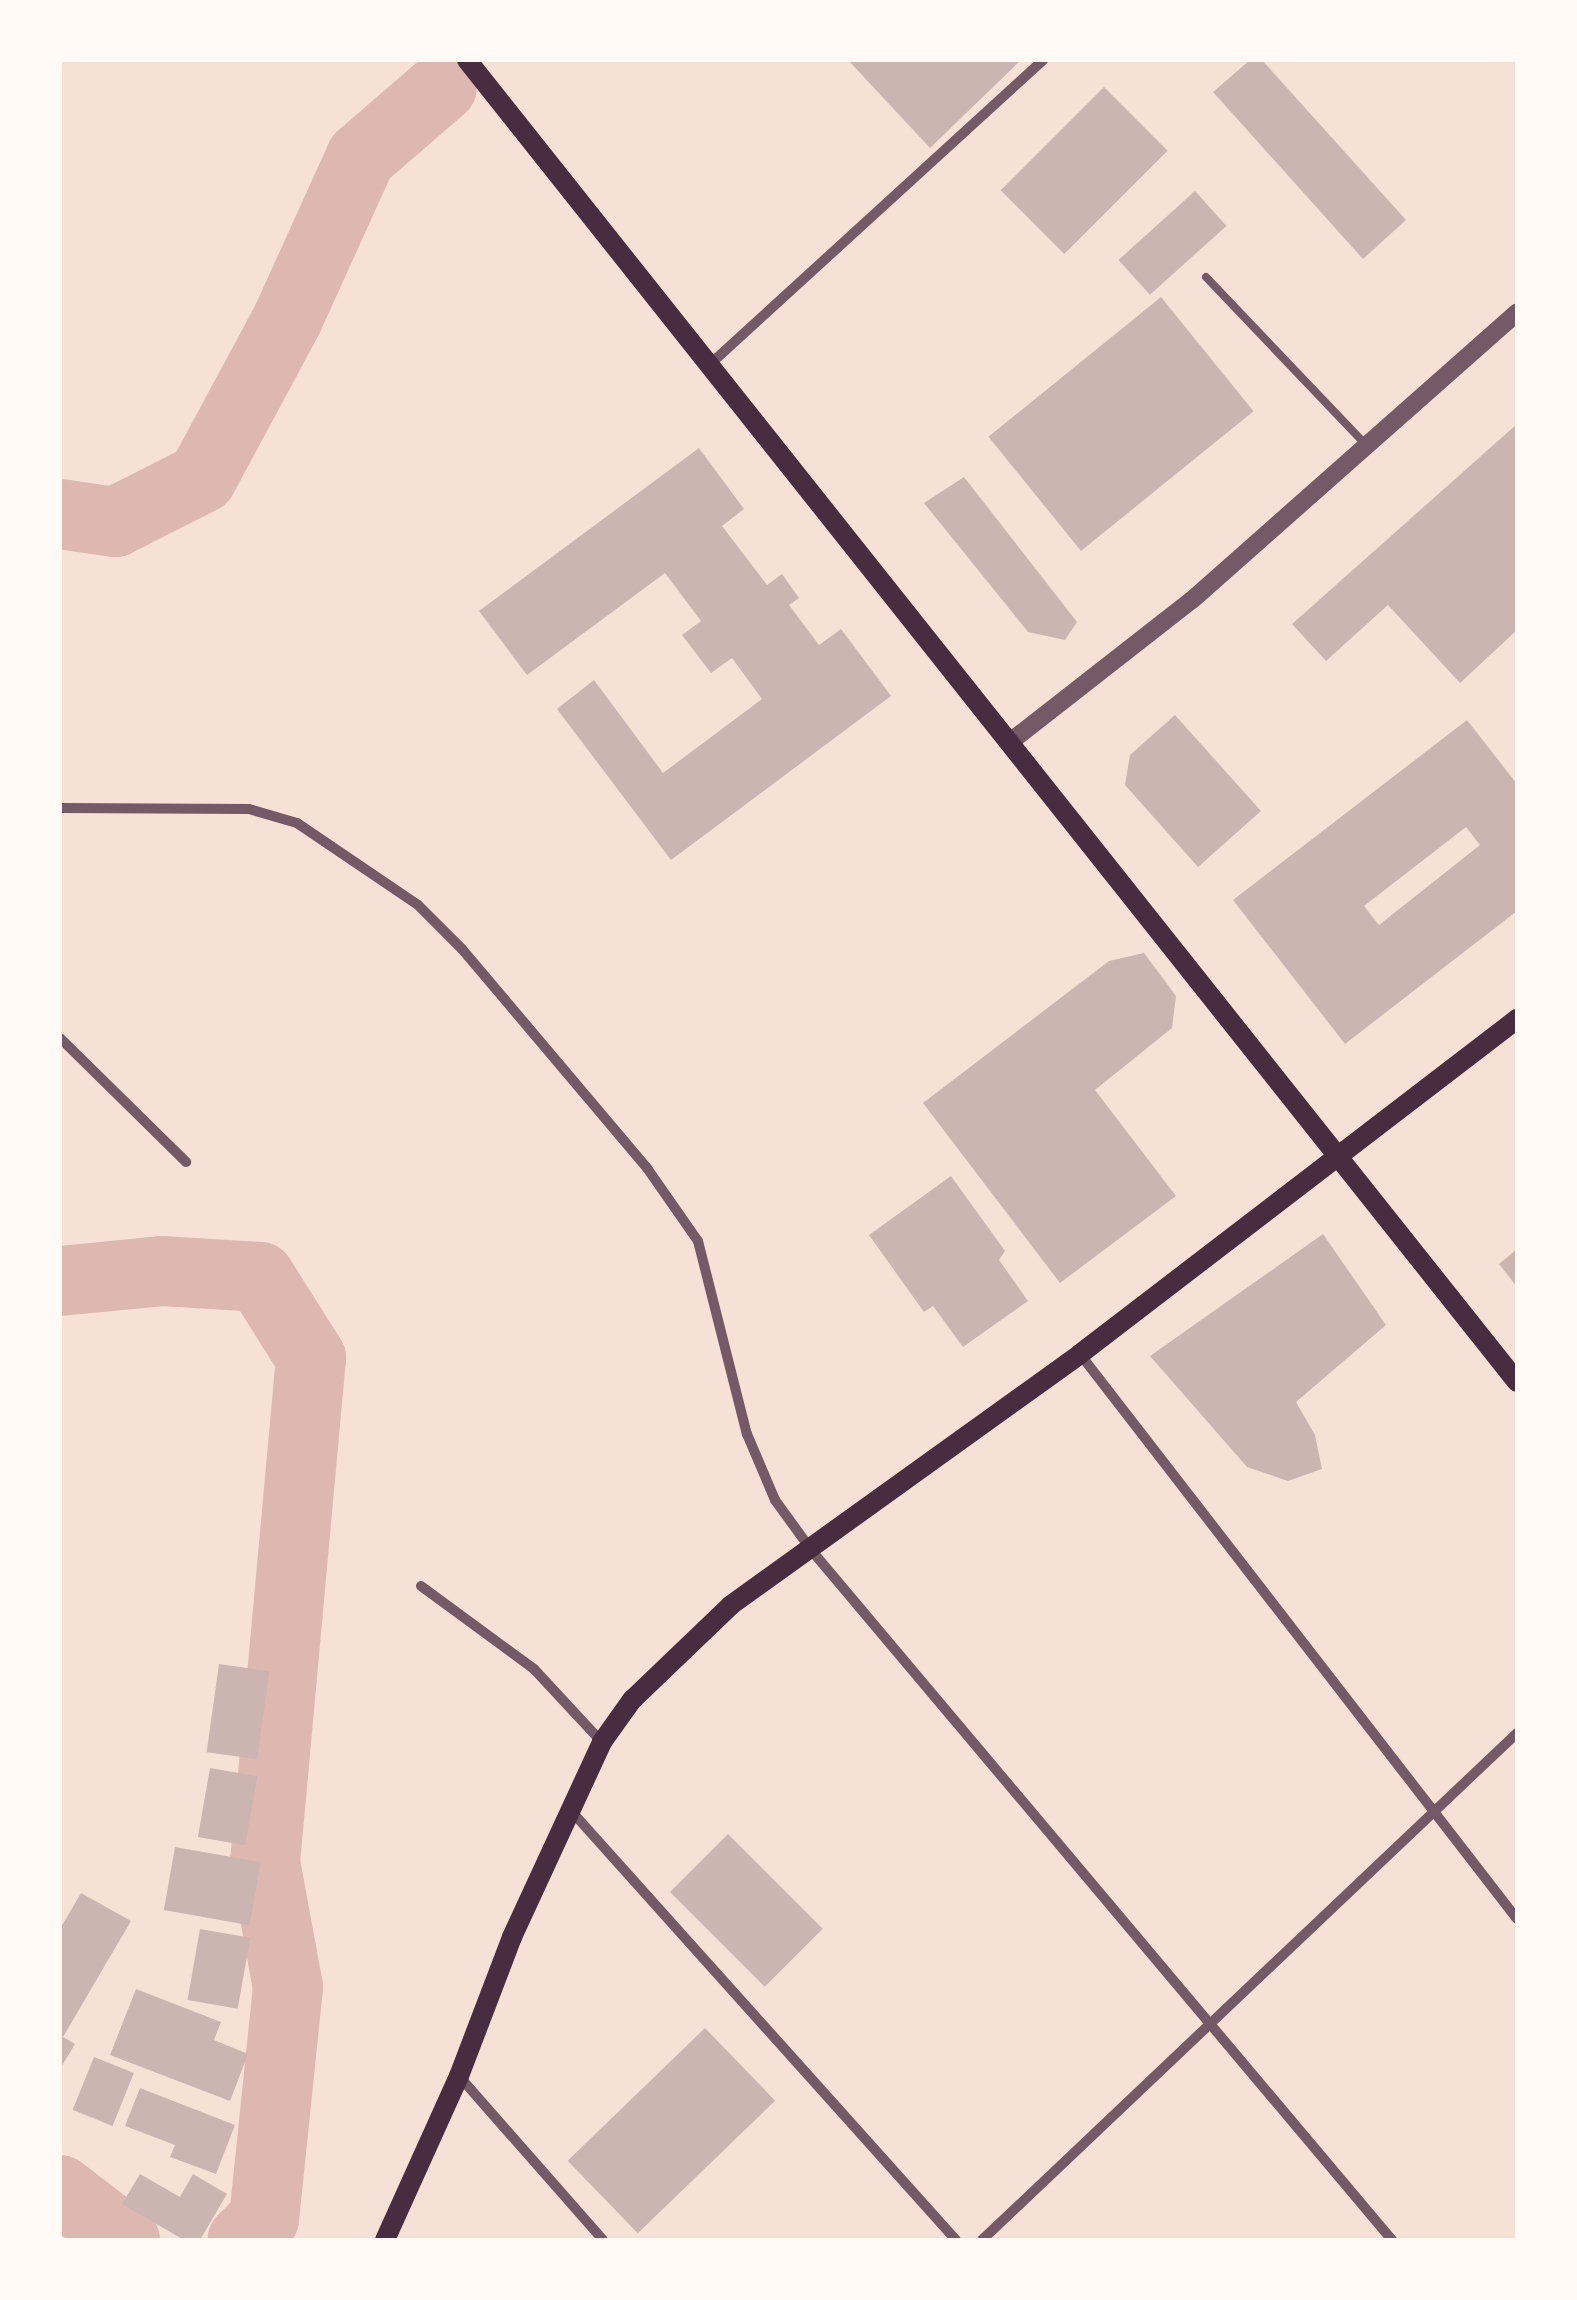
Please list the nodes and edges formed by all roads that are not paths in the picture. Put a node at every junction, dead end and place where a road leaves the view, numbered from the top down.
1 (466, 60) edge
2 (1043, 60) edge
3 (1206, 277) dead end
4 (1517, 312) edge
5 (706, 367) junction
6 (1364, 442) junction
7 (1010, 742) junction
8 (60, 808) edge
9 (1517, 1019) edge
10 (60, 1038) edge
11 (1334, 1158) junction
12 (186, 1162) dead end
13 (1080, 1354) junction
14 (1517, 1382) edge
15 (812, 1552) junction
16 (421, 1586) dead end
17 (1517, 1733) edge
18 (602, 1742) junction
19 (1430, 1809) junction
20 (574, 1814) junction
21 (1517, 1919) edge
22 (1207, 2027) junction
23 (459, 2076) junction
24 (385, 2240) edge
25 (603, 2240) edge
26 (956, 2240) edge
27 (982, 2240) edge
28 (1392, 2240) edge

1 - 5 main road
2 - 5 street
3 - 6 lane
4 - 6 street
5 - 7 main road
6 - 7 street
7 - 11 main road
8 - 15 street
9 - 11 main road
10 - 12 street
11 - 13 main road
11 - 14 main road
13 - 15 main road
13 - 19 street
15 - 18 main road
15 - 22 street
16 - 18 street
17 - 19 street
18 - 20 main road
19 - 21 street
19 - 22 street
20 - 23 main road
20 - 26 street
22 - 27 street
22 - 28 street
23 - 24 main road
23 - 25 street

